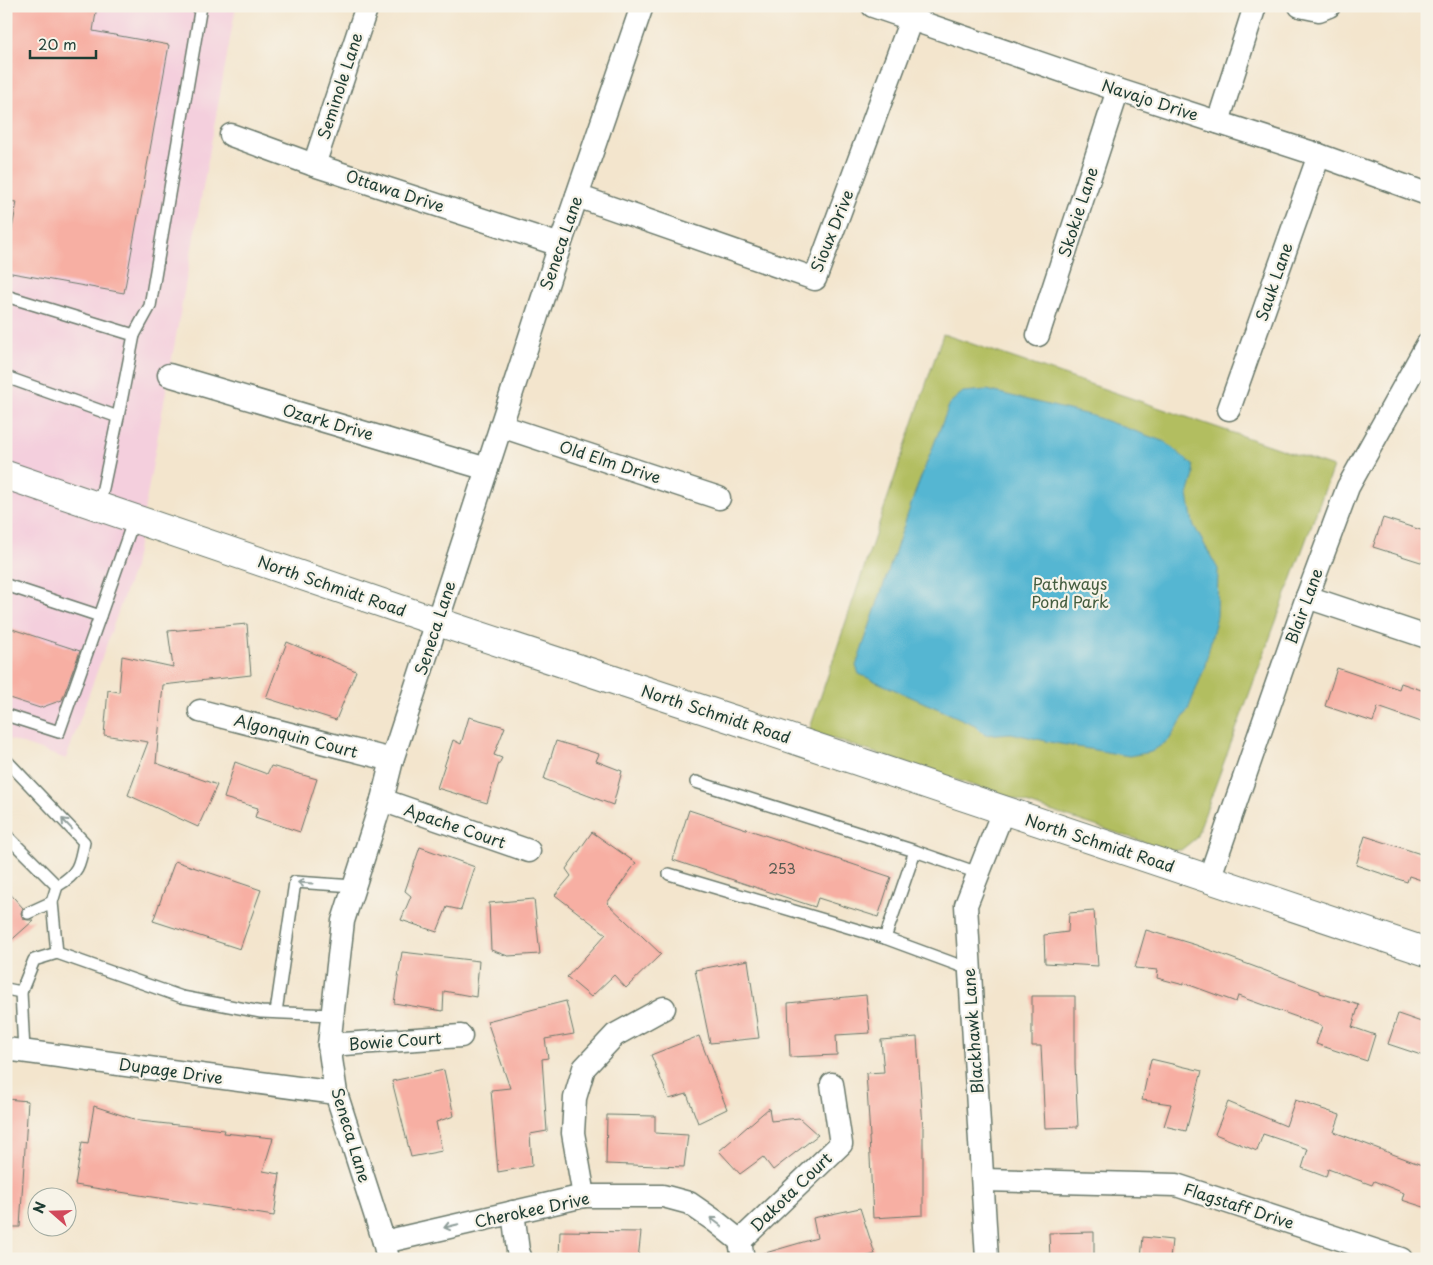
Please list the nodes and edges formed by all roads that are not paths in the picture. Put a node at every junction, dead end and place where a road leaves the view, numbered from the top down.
1 (201, 6) edge
2 (367, 6) edge
3 (642, 6) edge
4 (873, 6) edge
5 (1255, 6) edge
6 (1300, 6) edge
7 (1329, 6) edge
8 (914, 13) edge
9 (1118, 90) junction
10 (1218, 122) junction
11 (231, 135) dead end
12 (1319, 155) junction
13 (314, 165) junction
14 (1427, 194) edge
15 (577, 196) junction
16 (560, 245) junction
17 (6, 296) edge
18 (134, 335) junction
19 (1038, 335) dead end
20 (1427, 345) edge
21 (169, 375) dead end
22 (6, 377) edge
23 (1230, 408) dead end
24 (118, 416) junction
25 (501, 426) junction
26 (487, 469) junction
27 (6, 475) edge
28 (719, 498) dead end
29 (100, 507) junction
30 (134, 519) junction
31 (6, 585) edge
32 (1308, 597) junction
33 (100, 616) junction
34 (438, 622) junction
35 (1427, 637) edge
36 (200, 710) dead end
37 (6, 715) edge
38 (6, 760) edge
39 (392, 760) junction
40 (696, 782) dead end
41 (382, 800) junction
42 (1003, 811) junction
43 (6, 835) edge
44 (528, 851) dead end
45 (915, 851) junction
46 (978, 873) junction
47 (669, 874) dead end
48 (1209, 879) junction
49 (57, 886) junction
50 (354, 886) junction
51 (52, 902) junction
52 (28, 913) dead end
53 (885, 938) junction
54 (1427, 952) edge
55 (57, 953) junction
56 (969, 969) junction
57 (6, 989) edge
58 (21, 992) junction
59 (664, 1008) dead end
60 (276, 1012) junction
61 (332, 1015) junction
62 (461, 1036) dead end
63 (329, 1045) junction
64 (15, 1050) edge
65 (832, 1084) dead end
66 (336, 1093) junction
67 (983, 1180) junction
68 (584, 1196) junction
69 (513, 1212) junction
70 (741, 1250) edge
71 (386, 1251) edge
72 (521, 1259) edge
73 (987, 1259) edge
74 (1401, 1259) edge

1 - 18 lane
2 - 13 street, Seminole Lane
3 - 15 street, Seneca Lane
4 - 8 street, Navajo Drive
5 - 10 street
6 - 7 street
8 - 9 street, Navajo Drive
8 - 15 street, Sioux Drive
9 - 10 street, Navajo Drive
9 - 19 street, Skokie Lane
10 - 12 street, Navajo Drive
11 - 13 street, Ottawa Drive
12 - 14 street, Navajo Drive
12 - 23 street, Sauk Lane
13 - 16 street, Ottawa Drive
15 - 16 street, Seneca Lane
16 - 25 street, Seneca Lane
17 - 18 lane
18 - 24 lane
20 - 32 street, Blair Lane
21 - 26 street, Ozark Drive
22 - 24 lane
24 - 29 lane
25 - 26 street, Seneca Lane
25 - 28 street, Old Elm Drive
26 - 34 street, Seneca Lane
27 - 29 street, North Schmidt Road
29 - 30 street, North Schmidt Road
30 - 33 lane
30 - 34 street, North Schmidt Road
31 - 33 lane
32 - 35 street
32 - 48 street, Blair Lane
33 - 37 lane
34 - 39 street, Seneca Lane
34 - 42 street, North Schmidt Road
36 - 39 street, Algonquin Court
49 -> 38 lane
39 - 41 street, Seneca Lane
40 - 45 lane
41 - 44 street, Apache Court
41 - 50 street, Seneca Lane
42 - 46 street, Blackhawk Lane
42 - 48 street, North Schmidt Road
43 - 49 lane
45 - 46 lane
45 - 53 lane
46 - 56 street, Blackhawk Lane
47 - 53 lane
48 - 54 street, North Schmidt Road
49 - 51 lane
50 -> 60 lane
50 - 61 street, Seneca Lane
51 - 52 lane
51 - 55 lane
53 - 56 lane
55 - 58 lane
55 - 60 lane
56 - 67 street, Blackhawk Lane
57 - 58 lane
58 - 64 lane
59 - 68 street
60 - 61 lane
61 - 63 street, Seneca Lane
62 - 63 street, Bowie Court
63 - 66 street, Seneca Lane
64 - 66 street, Dupage Drive
65 - 70 street, Dakota Court
66 - 71 street, Seneca Lane
67 - 73 street, Blackhawk Lane
67 - 74 street, Flagstaff Drive
68 - 69 street, Cherokee Drive
70 -> 68 street, Cherokee Drive
69 -> 71 street, Cherokee Drive
69 - 72 street

